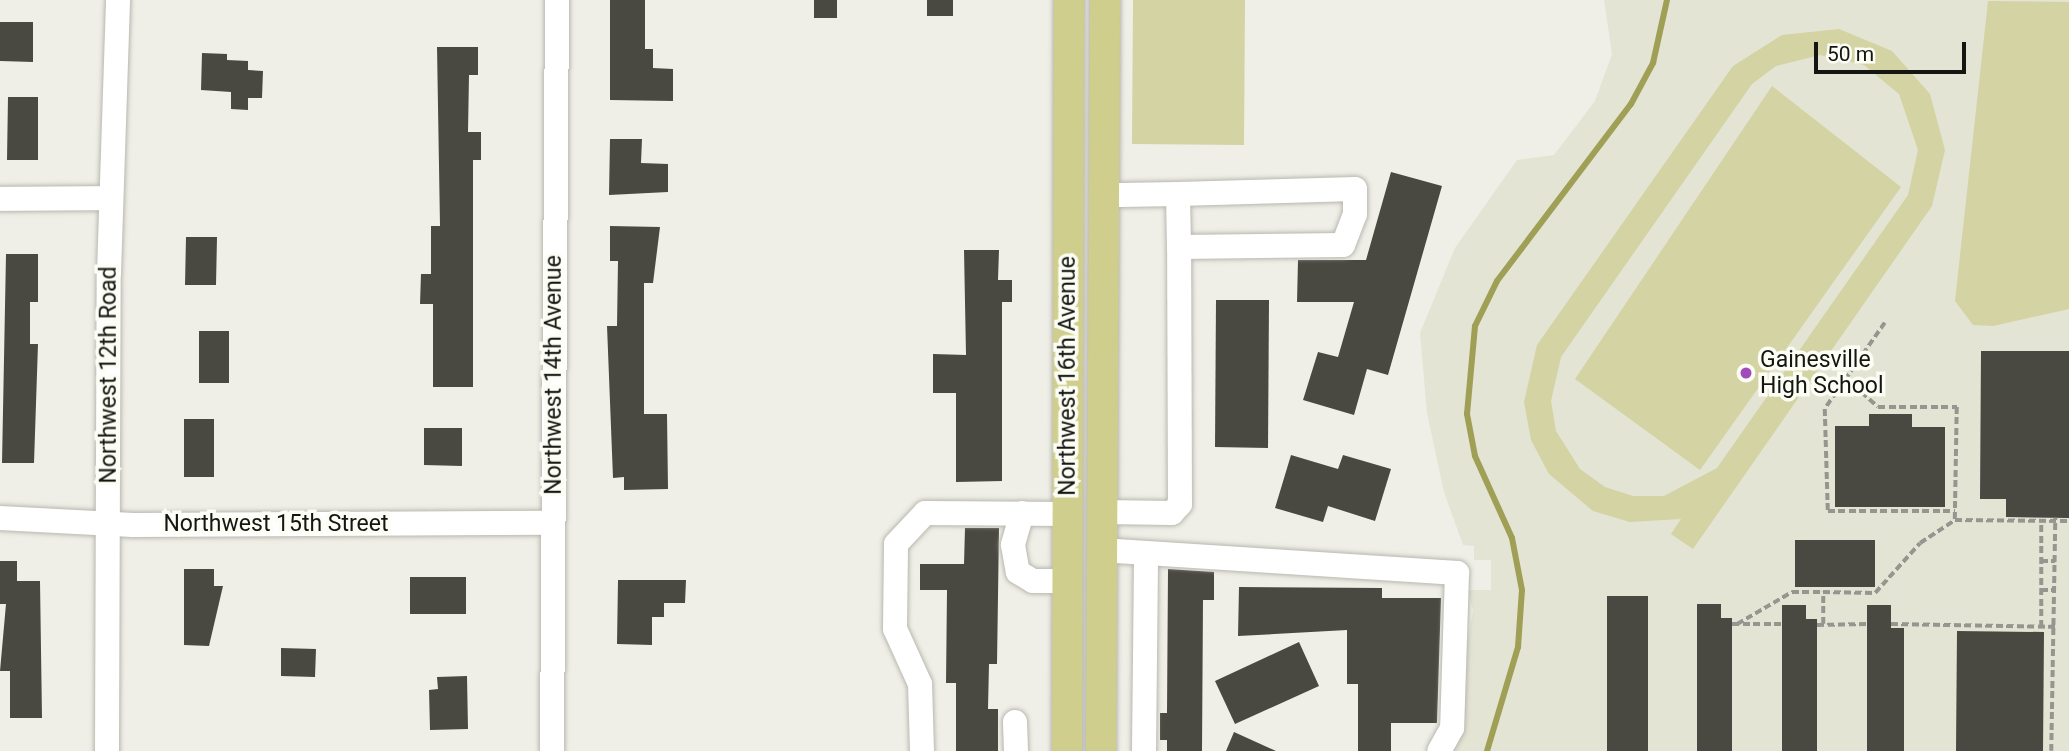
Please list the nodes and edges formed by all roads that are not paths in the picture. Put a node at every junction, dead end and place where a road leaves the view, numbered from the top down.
1 (118, 0) edge
2 (557, 0) edge
3 (1069, 0) edge
4 (1105, 0) edge
5 (1178, 194) junction
6 (1104, 196) junction
7 (111, 198) junction
8 (0, 199) edge
9 (1179, 247) junction
10 (1069, 320) junction
11 (1103, 326) junction
12 (1102, 512) junction
13 (1023, 513) junction
14 (1068, 514) junction
15 (0, 518) edge
16 (552, 523) junction
17 (108, 524) junction
18 (1068, 545) junction
19 (1101, 550) junction
20 (1146, 556) junction
21 (1068, 581) junction
22 (1015, 722) dead end
23 (107, 751) edge
24 (552, 751) edge
25 (922, 751) edge
26 (1016, 751) edge
27 (1067, 751) edge
28 (1101, 751) edge
29 (1144, 751) edge
30 (1439, 751) edge

1 - 7 street, Northwest 12th Road
2 - 16 street, Northwest 14th Avenue
3 - 10 main road, Northwest 16th Avenue
4 - 6 main road, Northwest 16th Avenue
5 - 6 street
5 - 9 street
5 - 9 street
6 - 11 main road, Northwest 16th Avenue
7 - 8 street
7 - 17 street, Northwest 12th Road
9 - 12 street
10 - 11 main road
10 - 14 main road, Northwest 16th Avenue
11 - 12 main road, Northwest 16th Avenue
12 - 19 main road, Northwest 16th Avenue
13 - 14 street
13 - 21 street
13 - 25 street
14 - 18 main road, Northwest 16th Avenue
15 - 17 street, Northwest 15th Street
16 - 17 street, Northwest 15th Street
16 - 24 street, Northwest 14th Avenue
17 - 23 street, Northwest 12th Road
18 - 19 main road
18 - 21 main road, Northwest 16th Avenue
19 - 20 street
19 - 28 main road, Northwest 16th Avenue
20 - 29 street
20 - 30 street
21 - 27 main road, Northwest 16th Avenue
22 - 26 street

